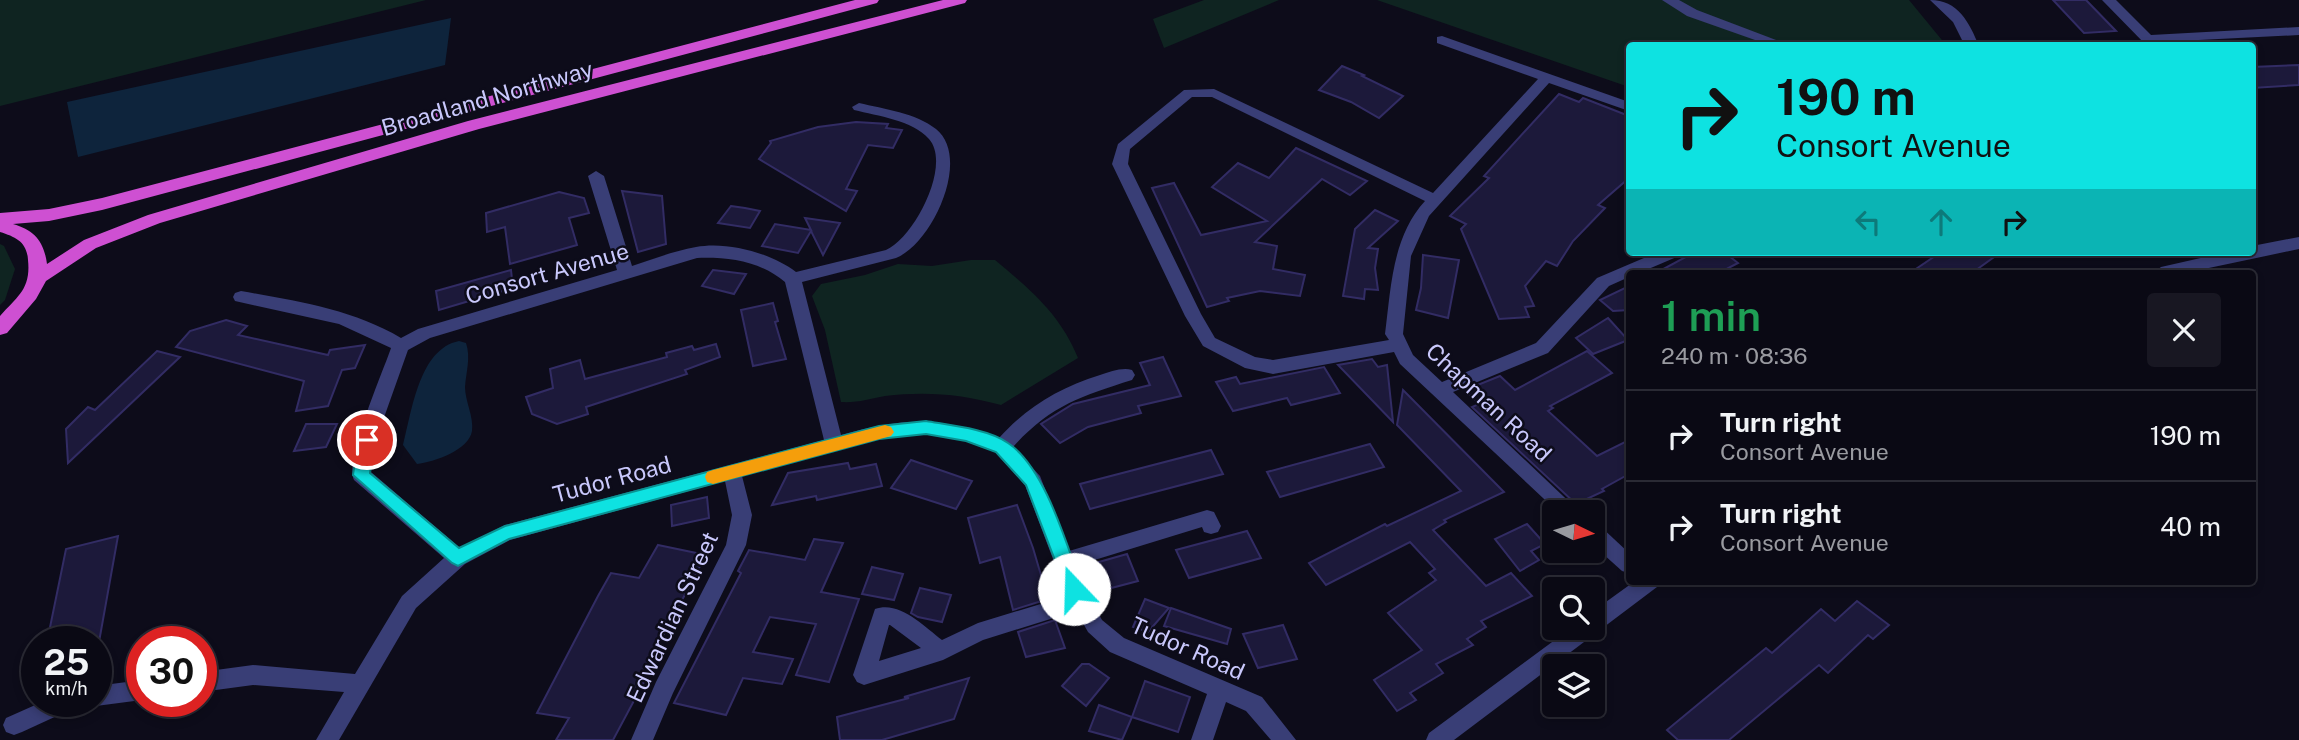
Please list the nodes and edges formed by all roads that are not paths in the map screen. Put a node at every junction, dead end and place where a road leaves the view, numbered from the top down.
1 (872, 0) edge
2 (960, 0) edge
3 (1669, 0) edge
4 (1937, 0) edge
5 (2109, 0) edge
6 (2299, 31) edge
7 (1443, 40) dead end
8 (1775, 42) edge
9 (1970, 42) edge
10 (2152, 42) edge
11 (1548, 76) junction
12 (1626, 106) edge
13 (859, 107) dead end
14 (596, 176) dead end
15 (1435, 200) junction
16 (0, 219) edge
17 (0, 226) edge
18 (2299, 243) edge
19 (2256, 250) edge
20 (1664, 256) edge
21 (2228, 256) edge
22 (1631, 270) edge
23 (2173, 270) edge
24 (1626, 272) edge
25 (626, 273) junction
26 (39, 277) junction
27 (793, 279) junction
28 (241, 297) dead end
29 (0, 328) edge
30 (1399, 345) junction
31 (401, 346) junction
32 (1126, 375) dead end
33 (1440, 390) junction
34 (834, 444) junction
35 (1002, 447) junction
36 (732, 472) junction
37 (1558, 500) edge
38 (1211, 526) dead end
39 (1605, 543) edge
40 (458, 558) junction
41 (1063, 561) junction
42 (1626, 562) edge
43 (1644, 585) edge
44 (1081, 601) junction
45 (1605, 614) edge
46 (1571, 640) edge
47 (941, 651) dead end
48 (217, 680) edge
49 (360, 684) junction
50 (1219, 690) junction
51 (31, 717) edge
52 (14, 725) dead end
53 (327, 740) edge
54 (642, 740) edge
55 (1202, 740) edge
56 (1285, 740) edge
57 (1437, 740) edge

1 - 16 highway, Broadland Northway
2 - 26 highway, Broadland Northway
3 - 8 street
4 - 9 street
5 - 10 street
6 - 10 street
7 - 11 street
11 - 12 street
11 - 15 street, Chapman Road
13 - 27 street
14 - 25 street
15 - 30 street, Chapman Road
15 - 30 street
17 - 26 highway
18 - 19 street
20 - 22 street
21 - 23 street
24 - 33 street
25 - 27 street, Consort Avenue
25 - 31 street, Consort Avenue
26 - 29 highway
27 - 34 street
28 - 31 street
30 - 33 street, Chapman Road
31 - 40 street
32 - 35 street
33 - 37 street, Chapman Road
34 - 35 street, Tudor Road
34 - 36 street, Tudor Road
35 - 41 street, Tudor Road
36 - 40 street, Tudor Road
36 - 54 street, Edwardian Street
38 - 41 street
39 - 42 street
40 - 49 street, Tudor Road
41 - 44 street, Tudor Road
43 - 45 street
44 - 47 street
44 - 50 street, Tudor Road
46 - 57 street
48 - 49 street
49 - 53 street, Tudor Road
50 - 55 street
50 - 56 street, Tudor Road
51 - 52 street

